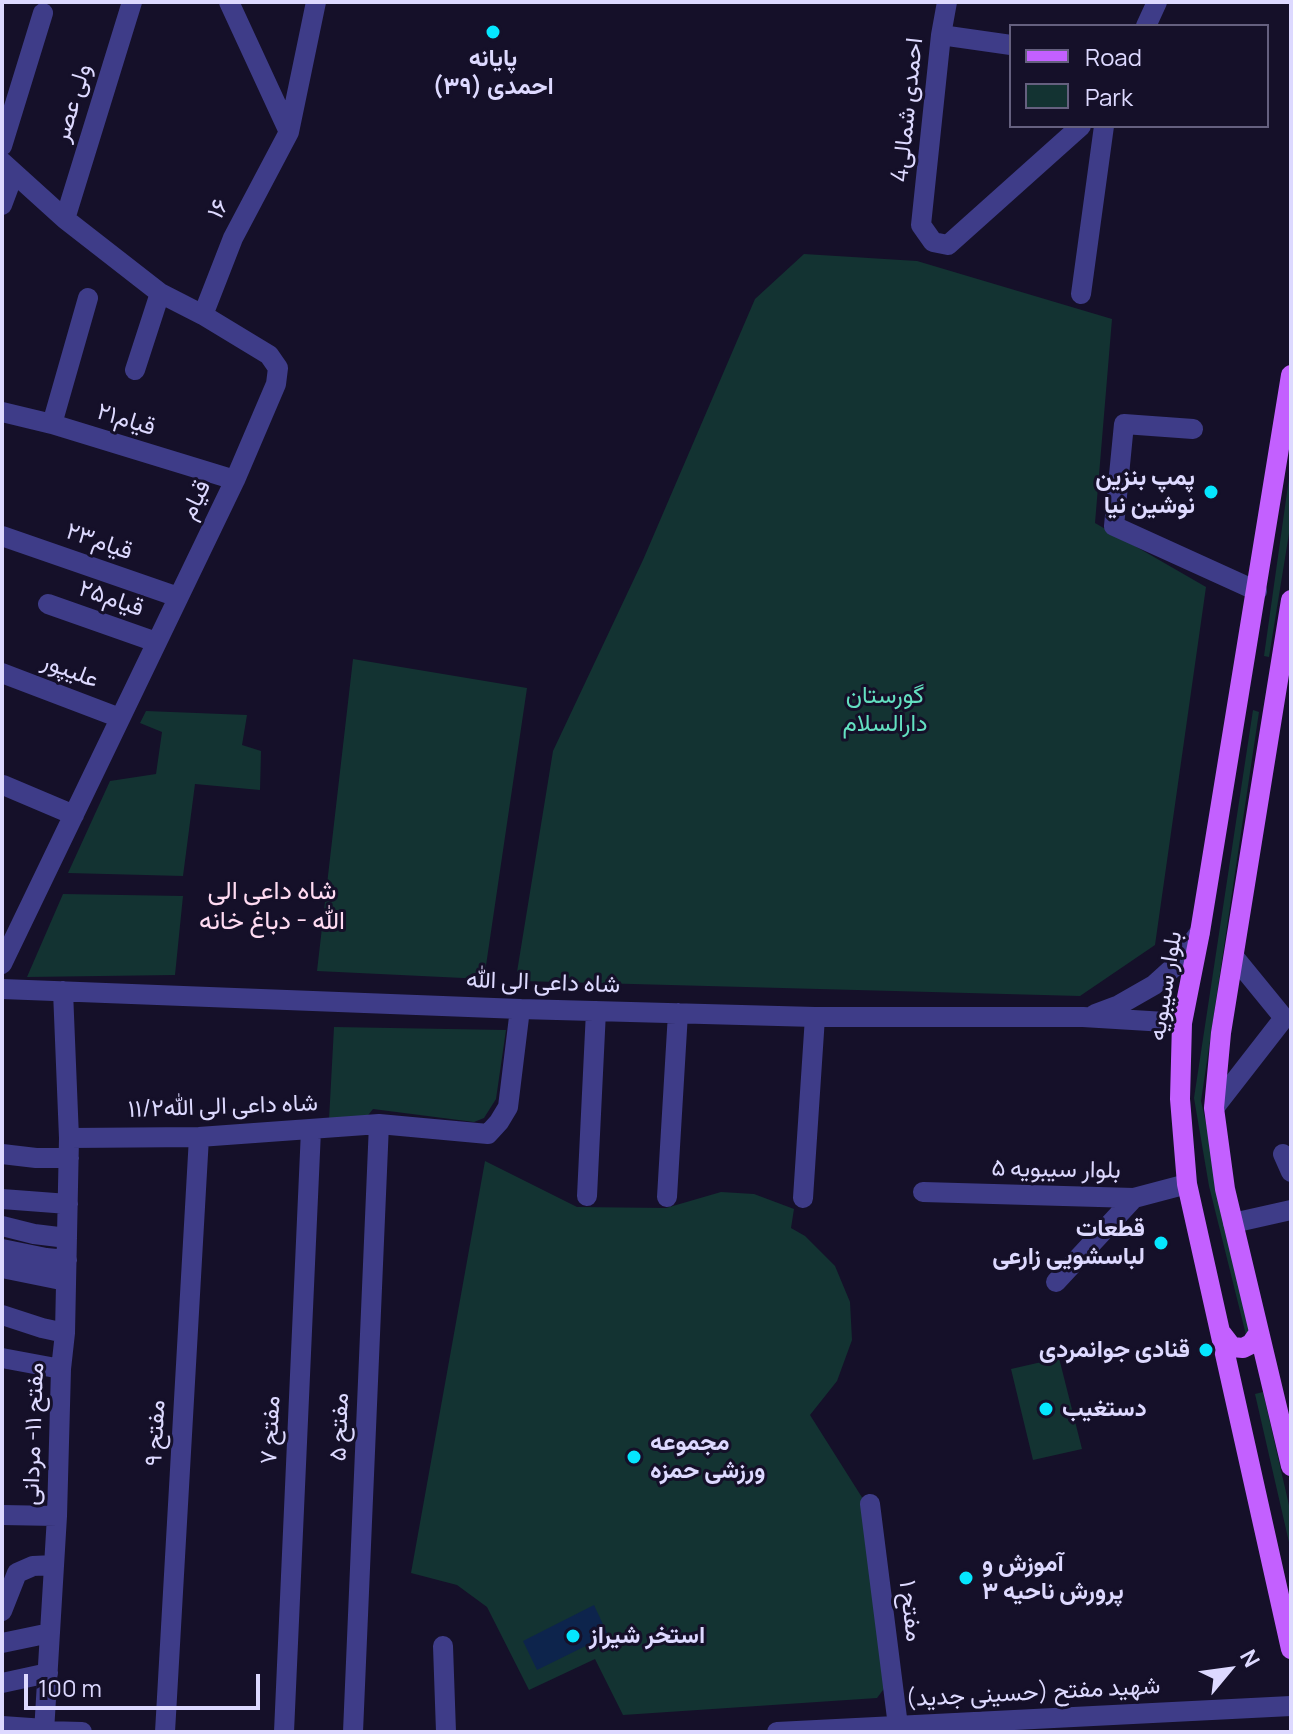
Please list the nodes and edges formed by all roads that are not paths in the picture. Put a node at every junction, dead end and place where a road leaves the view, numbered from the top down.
1 (132, 2) edge
2 (229, 2) edge
3 (316, 2) edge
4 (947, 2) edge
5 (1157, 2) edge
6 (43, 13) dead end
7 (1147, 24) edge
8 (941, 35) junction
9 (1009, 45) edge
10 (1079, 128) edge
11 (1104, 128) edge
12 (289, 132) junction
13 (2, 146) edge
14 (8, 168) edge
15 (2, 205) edge
16 (65, 219) junction
17 (160, 293) junction
18 (1081, 294) dead end
19 (88, 298) dead end
20 (203, 315) junction
21 (135, 370) dead end
22 (1291, 375) edge
23 (2, 412) edge
24 (52, 424) junction
25 (1193, 429) dead end
26 (235, 480) junction
27 (2, 536) edge
28 (1257, 591) junction
29 (178, 597) junction
30 (1291, 600) edge
31 (48, 604) dead end
32 (156, 642) junction
33 (2, 673) edge
34 (1242, 678) junction
35 (1278, 683) junction
36 (120, 718) junction
37 (3, 785) edge
38 (74, 815) junction
39 (1200, 932) junction
40 (1235, 958) junction
41 (2, 964) edge
42 (2, 989) edge
43 (63, 991) junction
44 (520, 1009) junction
45 (596, 1011) junction
46 (678, 1013) junction
47 (815, 1017) junction
48 (1083, 1017) junction
49 (1288, 1018) edge
50 (1182, 1023) junction
51 (1214, 1108) junction
52 (379, 1124) junction
53 (311, 1130) junction
54 (199, 1137) junction
55 (69, 1148) junction
56 (2, 1154) edge
57 (1187, 1184) junction
58 (923, 1192) dead end
59 (587, 1196) dead end
60 (667, 1197) dead end
61 (803, 1198) dead end
62 (1134, 1198) junction
63 (2, 1199) edge
64 (68, 1204) junction
65 (1291, 1210) edge
66 (1233, 1223) junction
67 (2, 1226) edge
68 (67, 1238) junction
69 (2, 1249) edge
70 (67, 1260) junction
71 (2, 1268) edge
72 (66, 1281) junction
73 (1056, 1282) dead end
74 (2, 1315) edge
75 (65, 1333) junction
76 (1222, 1334) junction
77 (1258, 1334) junction
78 (2, 1358) edge
79 (61, 1369) junction
80 (1271, 1387) junction
81 (1234, 1393) junction
82 (1290, 1460) edge
83 (870, 1504) dead end
84 (2, 1515) edge
85 (56, 1522) junction
86 (2, 1529) edge
87 (54, 1565) junction
88 (2, 1611) edge
89 (50, 1633) junction
90 (2, 1643) edge
91 (443, 1646) dead end
92 (1291, 1649) edge
93 (48, 1673) junction
94 (2, 1683) edge
95 (1291, 1706) edge
96 (2, 1726) edge
97 (890, 1728) edge
98 (45, 1730) edge
99 (82, 1732) edge
100 (165, 1732) edge
101 (284, 1732) edge
102 (353, 1732) edge
103 (446, 1732) edge
104 (781, 1732) edge

1 - 16 street, ولی عصر
2 - 12 street
3 - 12 street, ۱۶
4 - 8 street, 4احمدی شمالی
5 - 7 street
6 - 13 street
8 - 9 street
8 - 10 street, 4احمدی شمالی
11 - 18 street
12 - 20 street, ۱۶
14 - 15 street
14 - 16 street, قیام
16 - 17 street, قیام
17 - 20 street, قیام
17 - 21 street
19 - 24 street
20 - 26 street, قیام
22 - 28 main road, بلوار سیبویه
23 - 24 street, قیام۲۱
24 - 26 street, قیام۲۱
25 - 28 street
26 - 29 street, قیام
27 - 29 street, قیام۲۳
28 - 34 main road, بلوار سیبویه
29 - 32 street, قیام
30 - 35 main road
31 - 32 street, قیام۲۵
32 - 36 street, قیام
33 - 36 street, علیپور
34 - 35 main road
34 - 39 main road, بلوار سیبویه
35 - 40 main road
36 - 38 street, قیام
37 - 38 street
38 - 41 street, قیام
39 - 48 street
39 - 50 main road, بلوار سیبویه
40 - 49 street
40 - 51 main road
42 - 43 street, شاه داعی الی الله
43 - 44 street, شاه داعی الی الله
43 - 55 street, مفتح ۱۱- مردانی
44 - 45 street, شاه داعی الی الله
44 - 52 street, ۱۱/۲شاه داعی الی الله
45 - 46 street, شاه داعی الی الله
45 - 59 street
46 - 47 street, شاه داعی الی الله
46 - 60 street
47 - 48 street, شاه داعی الی الله
47 - 61 street
48 - 50 street, شاه داعی الی الله
49 - 51 street
50 - 57 main road, بلوار سیبویه
51 - 66 main road
52 - 53 street, ۱۱/۲شاه داعی الی الله
52 - 102 street, مفتح ۵
53 - 54 street, ۱۱/۲شاه داعی الی الله
53 - 101 street, مفتح ۷
54 - 55 street, ۱۱/۲شاه داعی الی الله
54 - 100 street, مفتح ۹
55 - 56 street, ۱۱/۲شاه داعی الی الله
55 - 64 street, مفتح ۱۱- مردانی
57 - 62 street, بلوار سیبویه ۵
57 - 76 main road, بلوار سیبویه
58 - 62 street, بلوار سیبویه ۵
62 - 73 street
63 - 64 street
64 - 68 street, مفتح ۱۱- مردانی
65 - 66 street
66 - 77 main road
67 - 68 street
68 - 70 street, مفتح ۱۱- مردانی
69 - 70 street
70 - 72 street, مفتح ۱۱- مردانی
71 - 72 street
72 - 75 street, مفتح ۱۱- مردانی
74 - 75 street
75 - 79 street, مفتح ۱۱- مردانی
76 - 77 main road
76 - 81 main road, بلوار سیبویه
77 - 80 main road
78 - 79 street
79 - 85 street, مفتح ۱۱- مردانی
80 - 81 main road
80 - 82 main road
81 - 92 main road, بلوار سیبویه
83 - 97 street, مفتح ۱
84 - 85 street
85 - 86 street
85 - 87 street, مفتح ۱۱- مردانی
87 - 88 street
87 - 89 street, مفتح ۱۱- مردانی
89 - 90 street
89 - 93 street, مفتح ۱۱- مردانی
91 - 103 street
93 - 94 street
93 - 98 street, مفتح ۱۱- مردانی
95 - 97 street, شهید مفتح (حسینی جدید)
96 - 98 street
97 - 104 street, شهید مفتح (حسینی جدید)
98 - 99 street

